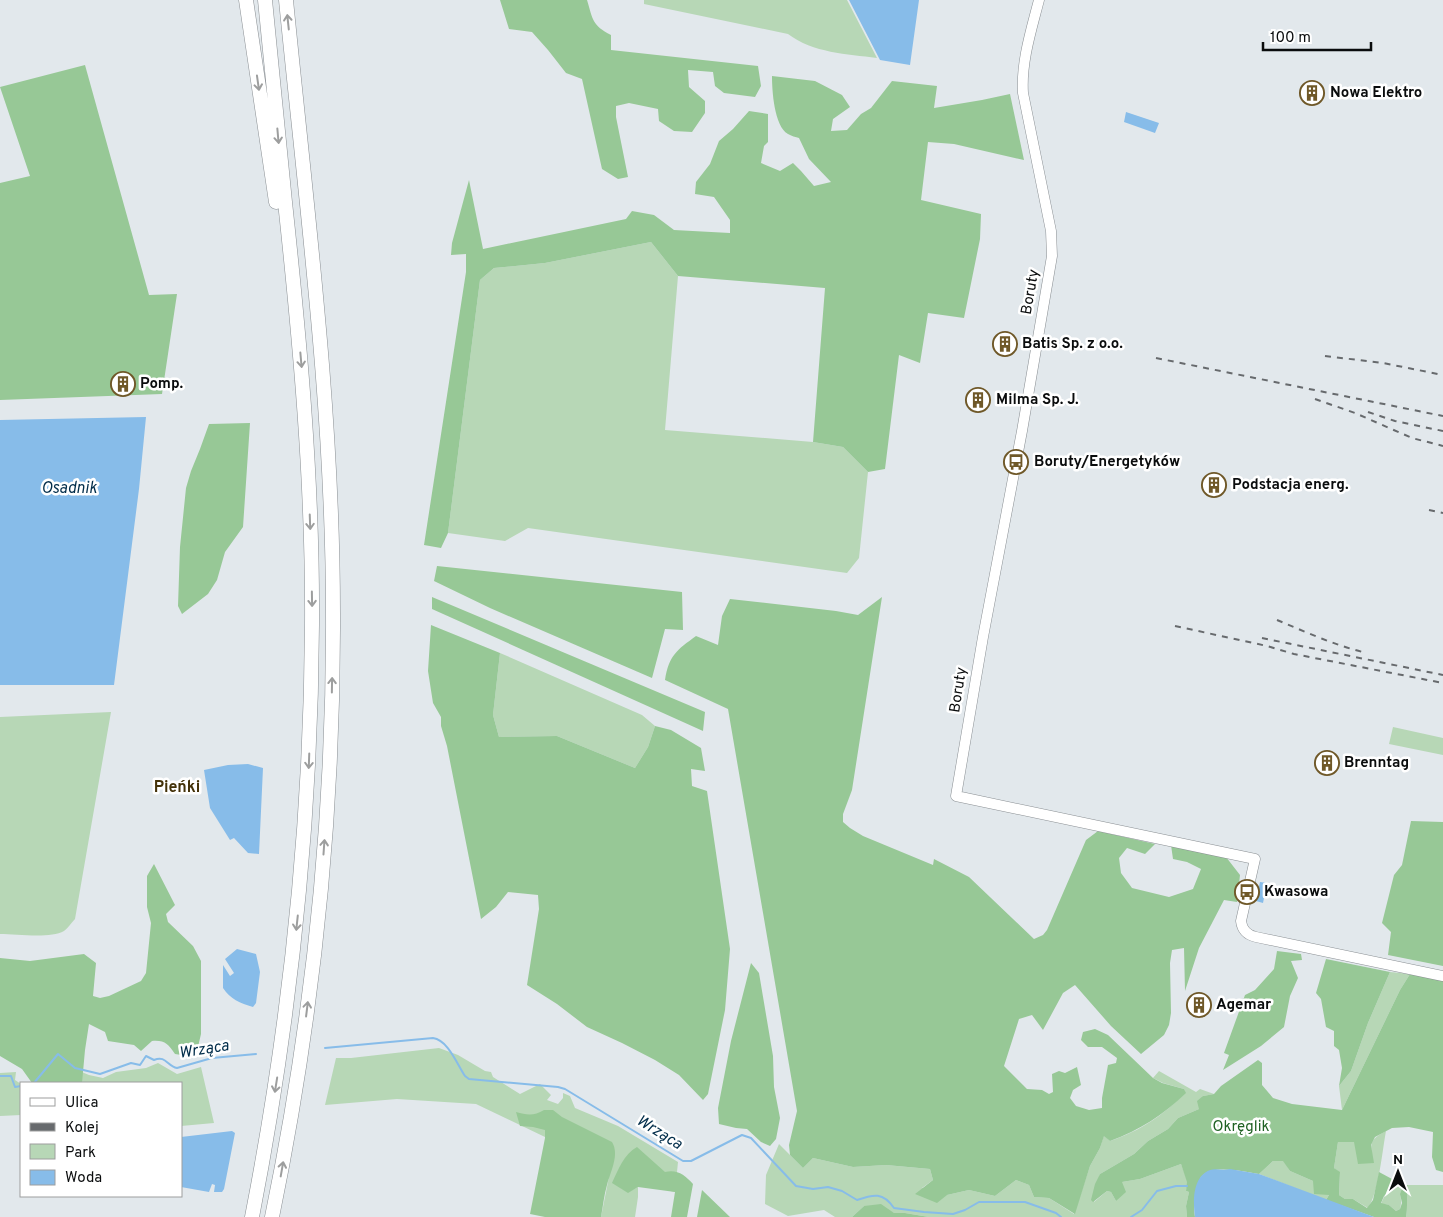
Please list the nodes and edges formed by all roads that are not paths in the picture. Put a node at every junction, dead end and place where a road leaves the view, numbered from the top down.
1 (248, 0) edge
2 (265, 0) edge
3 (286, 0) edge
4 (1039, 0) edge
5 (296, 312) junction
6 (1443, 976) edge
7 (252, 1217) edge
8 (272, 1217) edge

1 -> 5 highway
2 -> 5 highway
8 -> 3 highway
4 - 6 street, Boruty
5 -> 7 highway

